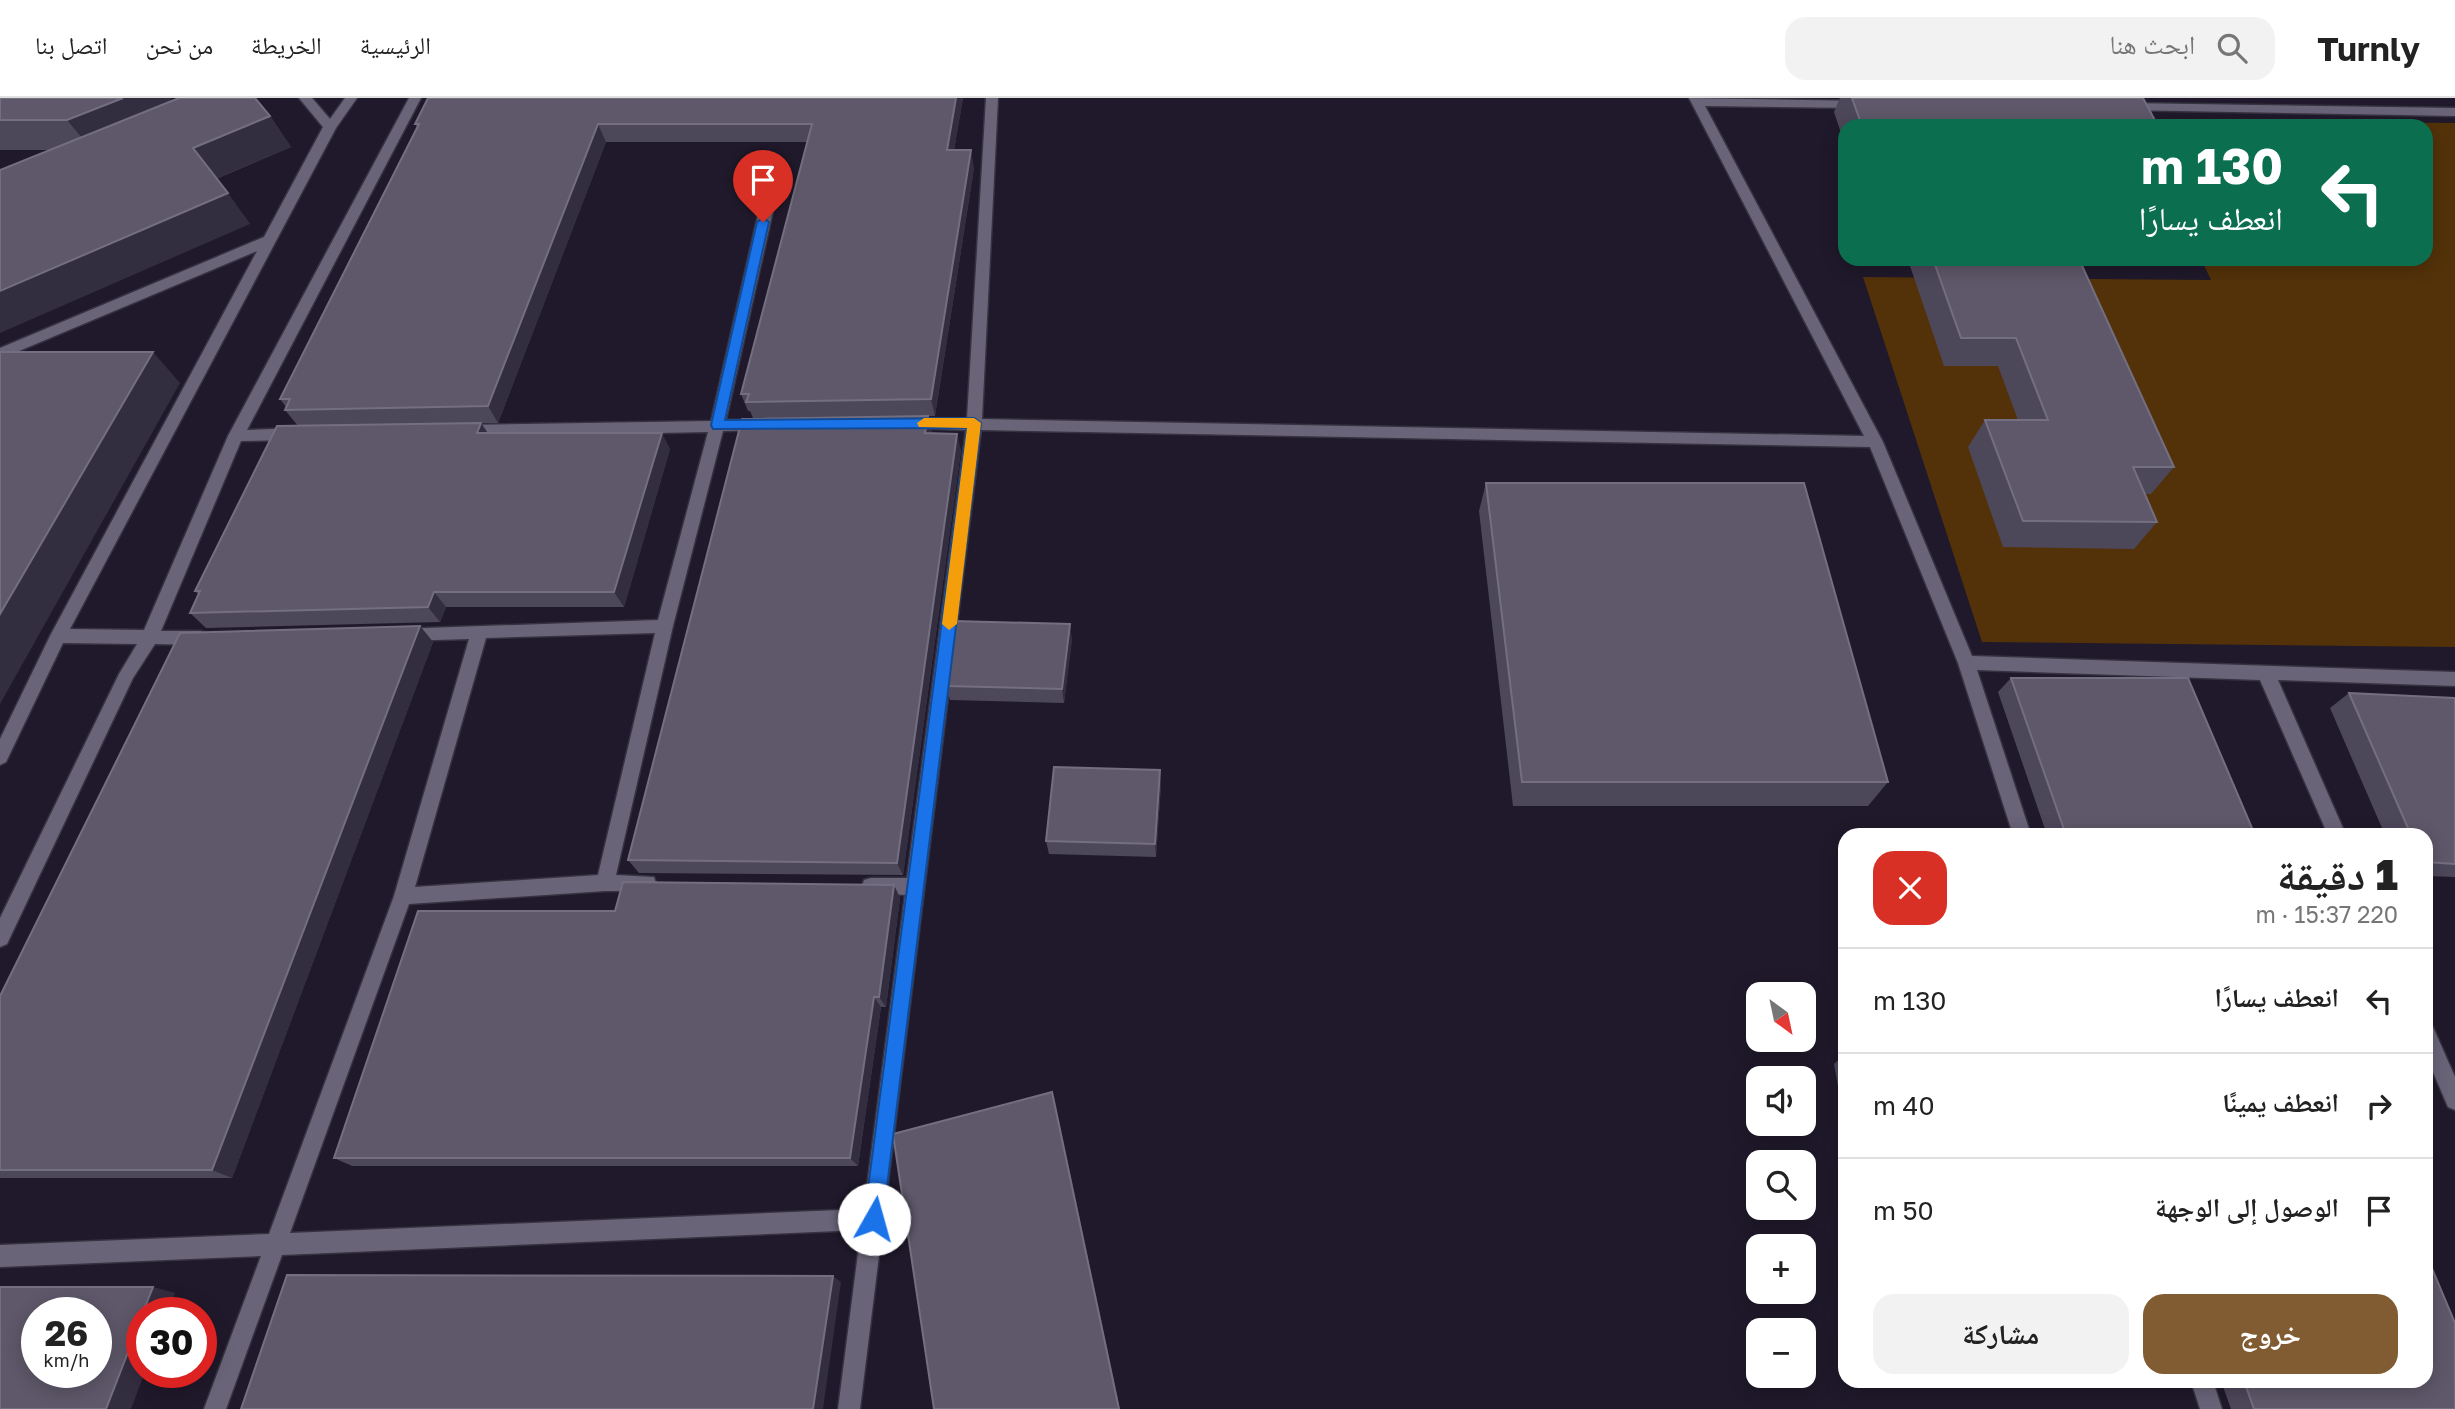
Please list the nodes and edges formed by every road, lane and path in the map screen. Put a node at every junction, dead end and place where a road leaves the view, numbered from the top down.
1 (305, 98) edge
2 (351, 98) edge
3 (415, 98) edge
4 (992, 98) edge
5 (1697, 100) edge
6 (2279, 103) edge
7 (1879, 104) edge
8 (2116, 106) edge
9 (2455, 111) edge
10 (330, 127) junction
11 (775, 170) dead end
12 (270, 240) junction
13 (0, 354) edge
14 (974, 423) junction
15 (893, 424) edge
16 (718, 425) junction
17 (785, 425) edge
18 (442, 431) edge
19 (304, 434) edge
20 (236, 436) junction
21 (1875, 442) junction
22 (665, 626) junction
23 (479, 633) junction
24 (383, 635) edge
25 (58, 636) junction
26 (218, 638) edge
27 (149, 639) junction
28 (1966, 663) junction
29 (2266, 673) junction
30 (2455, 680) edge
31 (0, 757) edge
32 (2020, 828) edge
33 (2334, 828) edge
34 (605, 883) junction
35 (659, 883) edge
36 (849, 886) edge
37 (916, 887) junction
38 (403, 896) junction
39 (0, 938) edge
40 (2433, 1050) edge
41 (2455, 1100) edge
42 (874, 1219) junction
43 (274, 1245) junction
44 (0, 1256) edge
45 (2204, 1388) edge
46 (215, 1409) edge
47 (849, 1409) edge
48 (2211, 1409) edge

1 - 10 street
2 - 10 street
3 - 20 street
4 - 14 street
5 - 7 street
5 - 21 street
6 - 8 street
6 - 9 street
10 - 12 street
11 - 16 street
12 - 13 street
12 - 25 street
14 - 15 street
14 - 21 street
14 - 37 street
16 - 17 street
16 - 18 street
16 - 22 street
19 - 20 street
20 - 27 street
21 - 28 street
22 - 23 street
22 - 34 street
23 - 24 street
23 - 38 street
25 - 27 street
25 - 31 street
26 - 27 street
27 - 39 street
28 - 29 street
28 - 32 street
29 - 30 street
29 - 33 street
34 - 35 street
34 - 38 street
36 - 37 street
37 - 42 street
38 - 43 street
40 - 41 street
42 - 43 street
42 - 47 street
43 - 44 street
43 - 46 street
45 - 48 street

